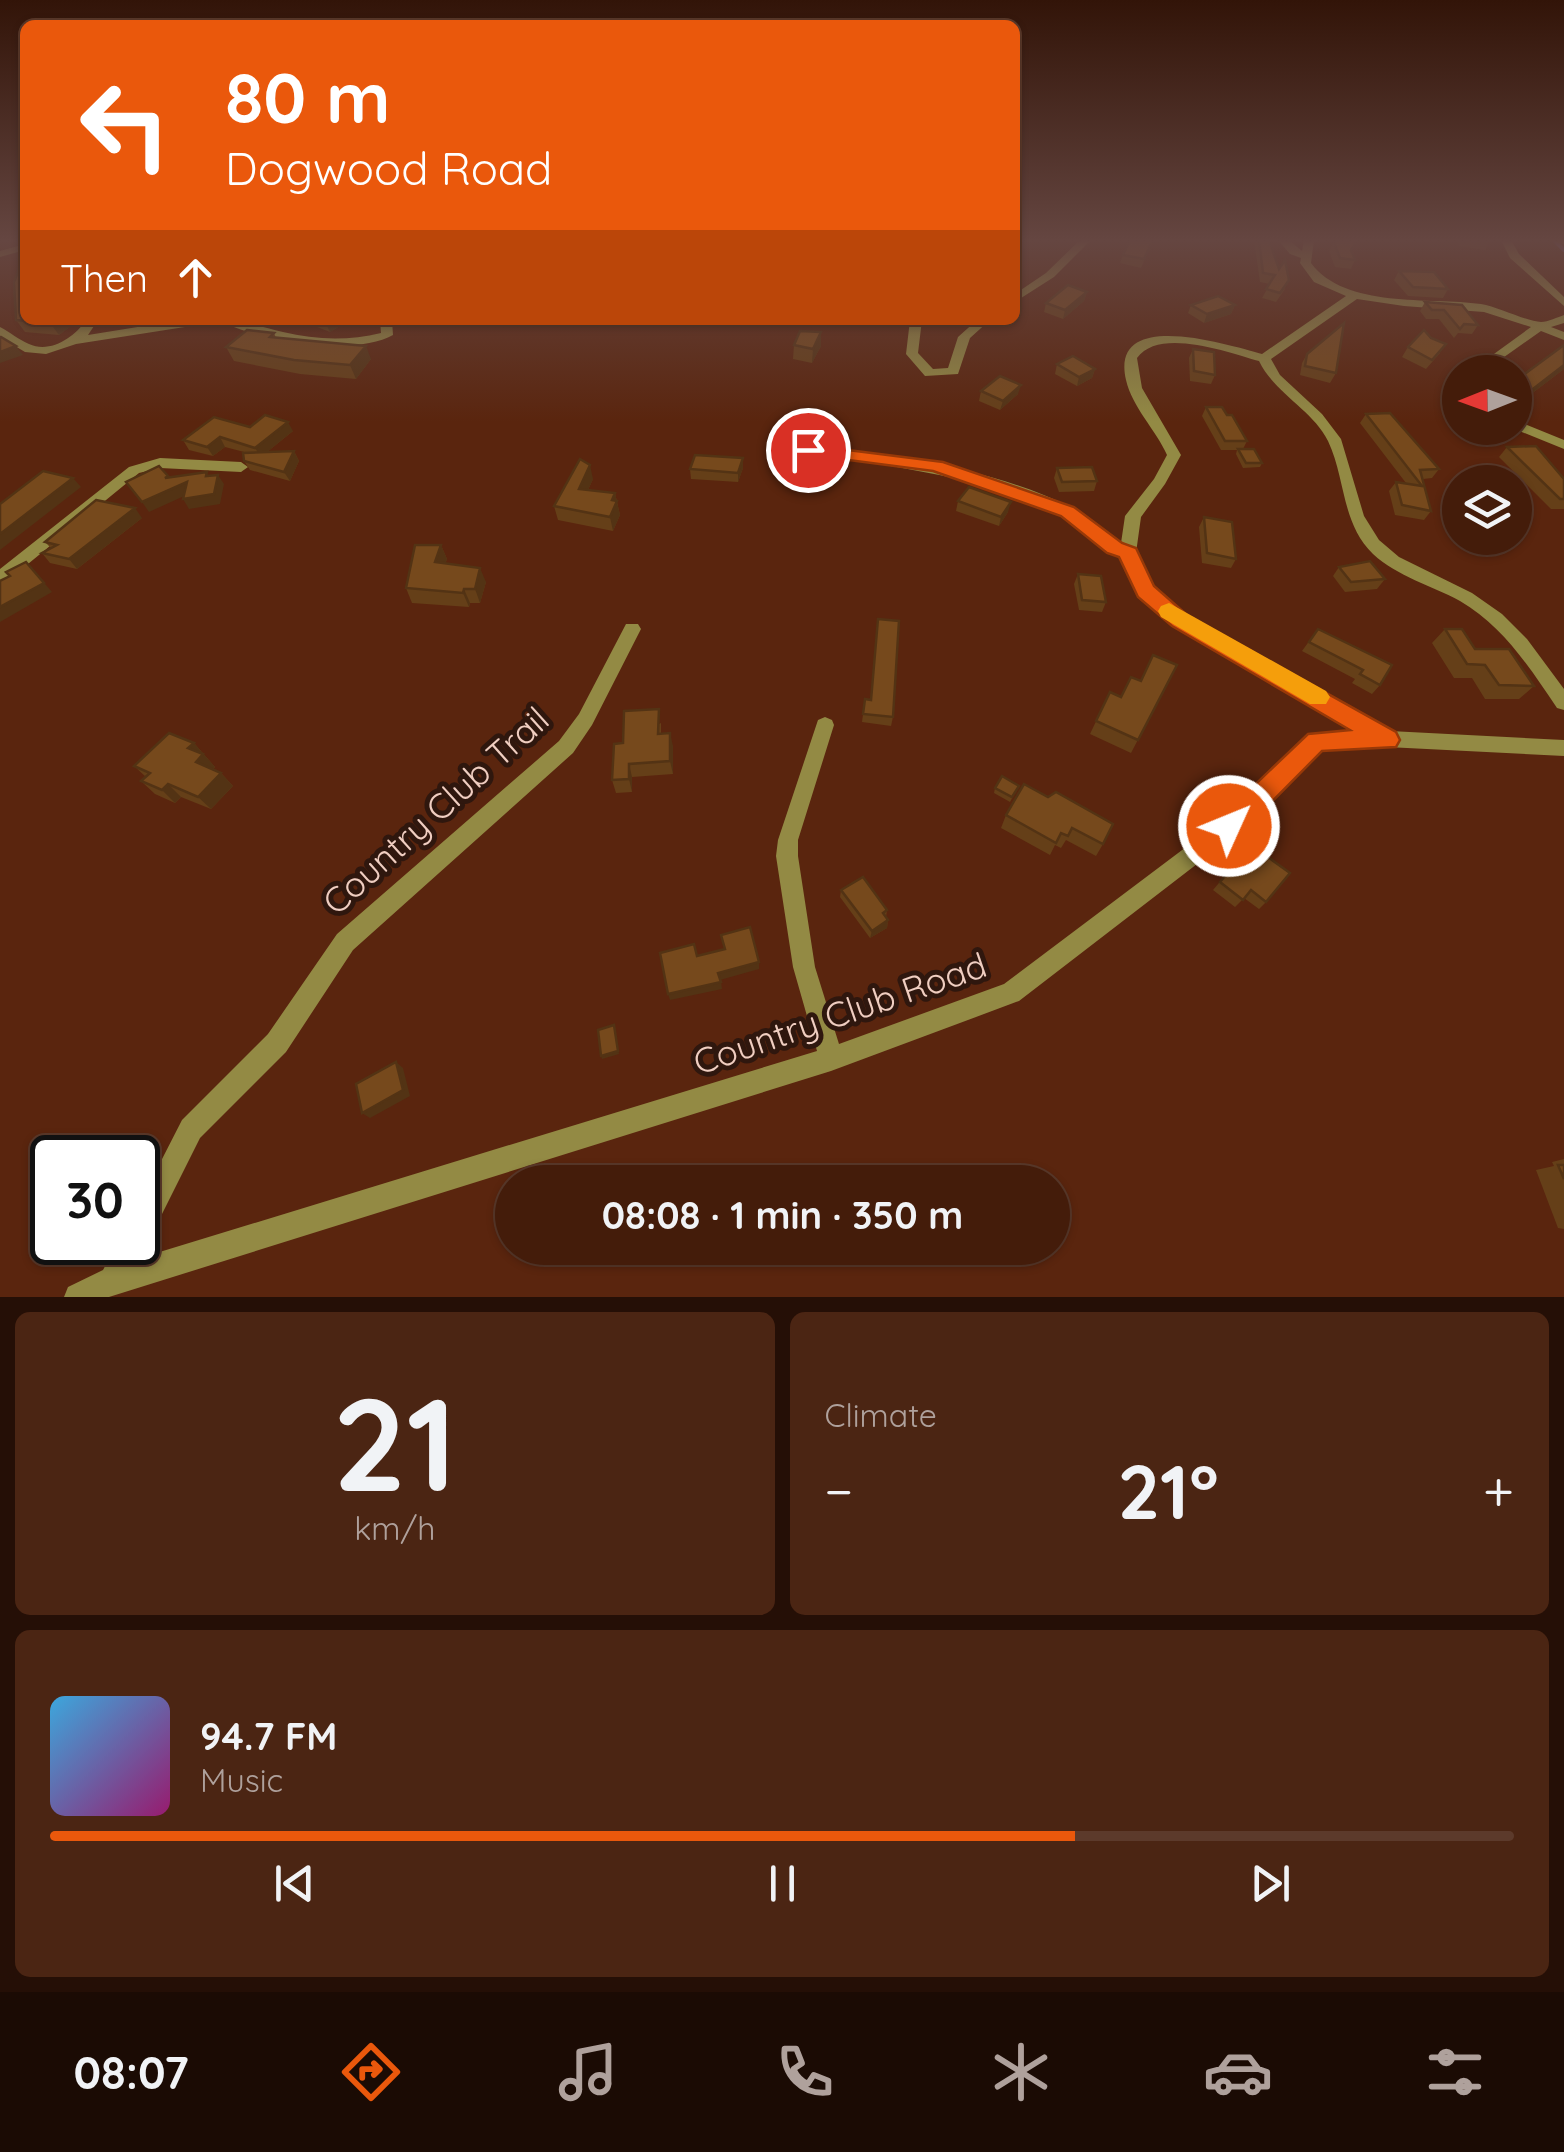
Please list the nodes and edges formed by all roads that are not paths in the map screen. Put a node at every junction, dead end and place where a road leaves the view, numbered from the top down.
1 (1347, 301) edge
2 (1403, 301) edge
3 (1562, 316) edge
4 (89, 325) edge
5 (146, 325) edge
6 (244, 325) edge
7 (386, 325) edge
8 (915, 325) edge
9 (978, 325) edge
10 (1539, 326) junction
11 (0, 331) edge
12 (1564, 336) edge
13 (70, 342) junction
14 (1499, 355) edge
15 (1264, 358) junction
16 (1532, 431) edge
17 (1564, 445) edge
18 (808, 450) dead end
19 (241, 466) edge
20 (1128, 553) junction
21 (0, 578) edge
22 (632, 629) dead end
23 (1564, 703) edge
24 (825, 725) dead end
25 (1387, 740) junction
26 (1564, 748) edge
27 (830, 1059) junction
28 (160, 1191) edge
29 (121, 1265) edge
30 (113, 1280) junction
31 (78, 1297) edge

1 - 15 street
2 - 10 street
3 - 10 street
4 - 13 street
5 - 13 street
6 - 7 street
8 - 9 street
10 - 12 street
10 - 14 street
11 - 13 street
15 - 20 street
15 - 23 street
16 - 17 street
18 - 20 street
19 - 21 street
20 - 25 street
22 - 28 street, Country Club Trail
24 - 27 street
25 - 26 street, Country Club Road
25 - 27 street, Country Club Road
27 - 30 street, Country Club Road
29 - 30 street
30 - 31 street, Country Club Road

